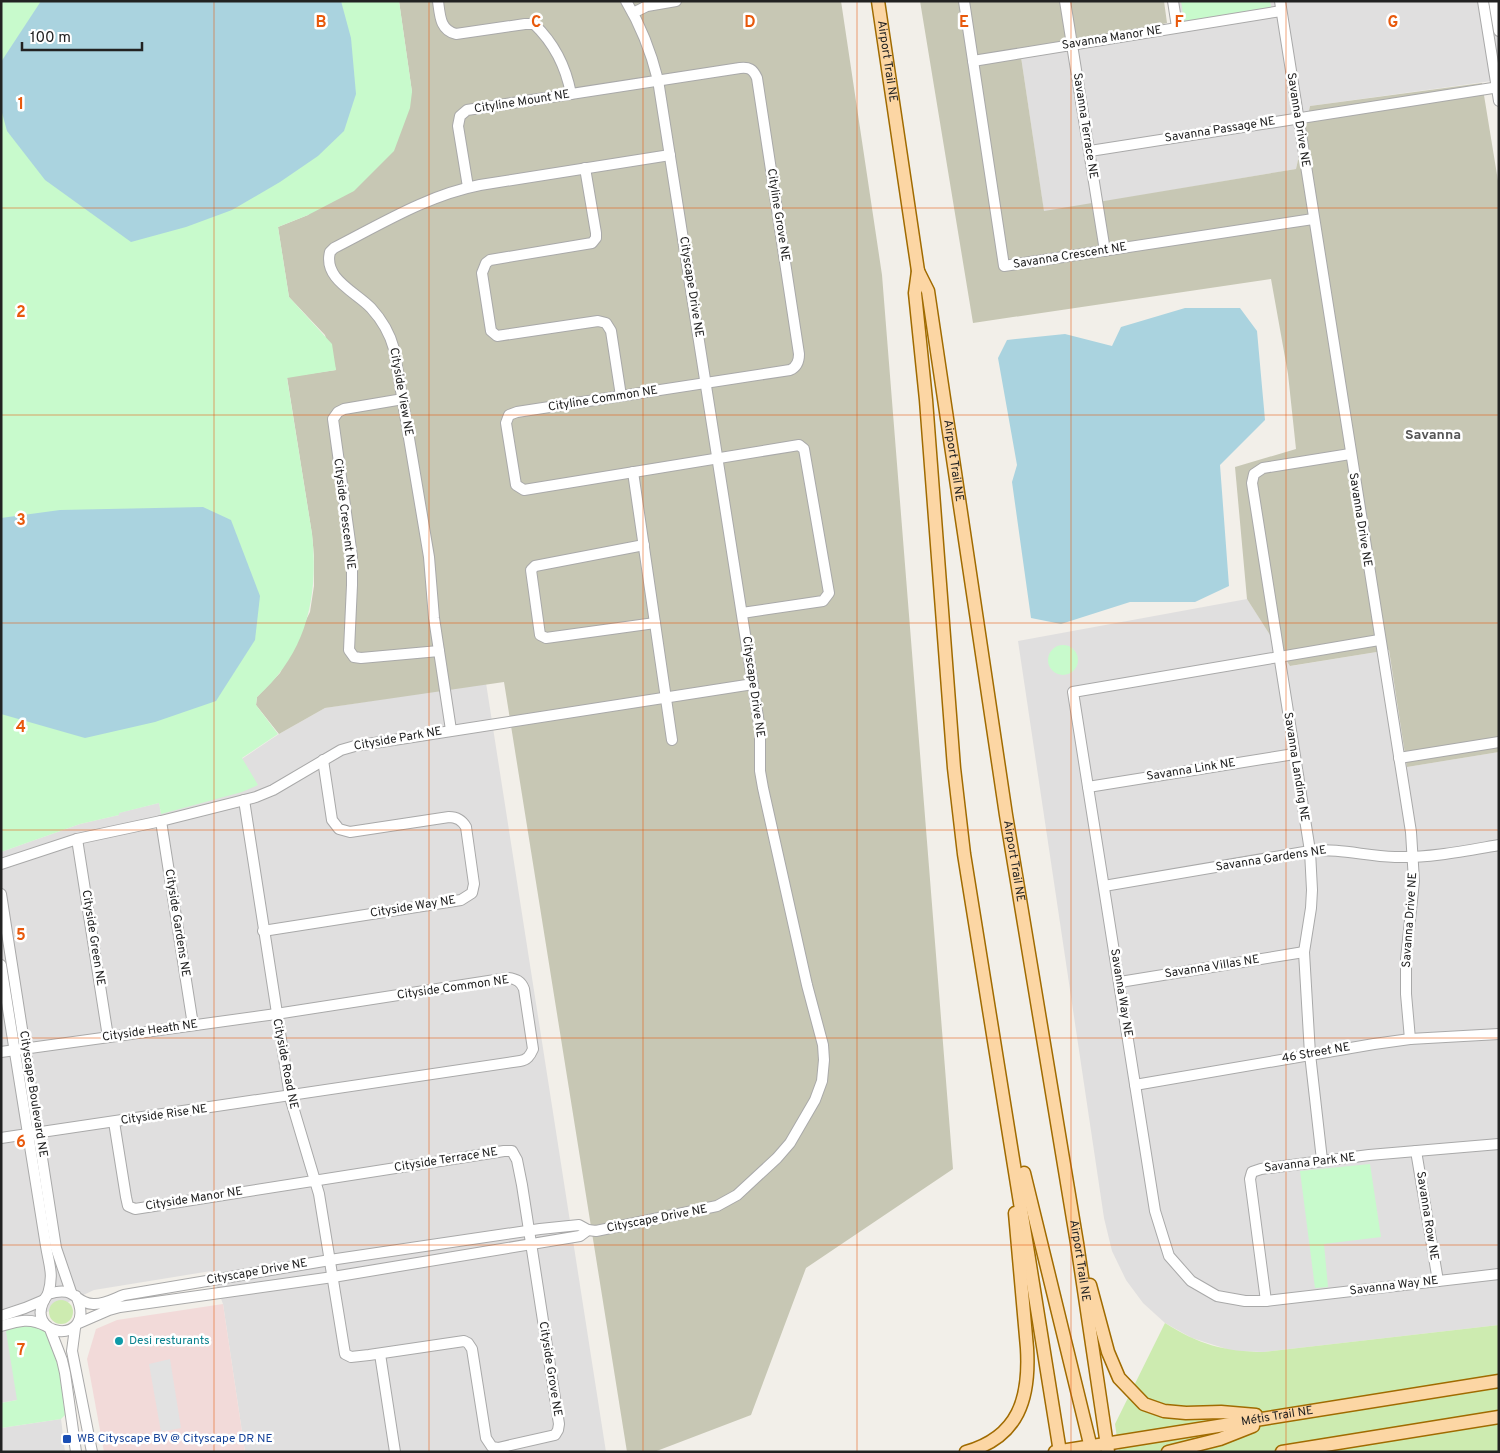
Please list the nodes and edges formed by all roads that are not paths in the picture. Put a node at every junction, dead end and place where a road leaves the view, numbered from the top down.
1 (438, 1) edge
2 (626, 1) edge
3 (676, 1) edge
4 (878, 1) edge
5 (964, 1) edge
6 (1065, 1) edge
7 (1173, 1) edge
8 (1483, 1) edge
9 (1494, 1) edge
10 (1280, 6) edge
11 (633, 13) junction
12 (1178, 27) junction
13 (1499, 31) edge
14 (1072, 44) junction
15 (973, 62) junction
16 (658, 80) junction
17 (1497, 88) edge
18 (571, 94) junction
19 (1499, 101) edge
20 (1297, 118) junction
21 (1090, 151) junction
22 (670, 155) junction
23 (585, 168) junction
24 (468, 187) junction
25 (1313, 219) junction
26 (1105, 251) junction
27 (918, 271) junction
28 (706, 382) junction
29 (621, 396) junction
30 (403, 399) junction
31 (1350, 454) junction
32 (718, 458) junction
33 (633, 472) junction
34 (644, 545) junction
35 (742, 613) junction
36 (655, 623) junction
37 (1379, 640) junction
38 (439, 651) junction
39 (1279, 658) junction
40 (753, 684) junction
41 (666, 697) junction
42 (451, 730) junction
43 (672, 740) dead end
44 (1499, 742) edge
45 (1294, 754) junction
46 (1399, 758) junction
47 (323, 760) junction
48 (1088, 787) junction
49 (244, 800) junction
50 (161, 821) junction
51 (77, 839) junction
52 (1499, 846) edge
53 (1310, 851) junction
54 (1414, 857) junction
55 (1, 864) edge
56 (1104, 886) junction
57 (1, 894) edge
58 (263, 931) junction
59 (1304, 952) junction
60 (1, 965) edge
61 (1120, 982) junction
62 (276, 1014) junction
63 (193, 1025) junction
64 (1499, 1034) edge
65 (108, 1037) junction
66 (1410, 1040) junction
67 (20, 1050) junction
68 (1, 1052) edge
69 (1310, 1054) junction
70 (1002, 1084) junction
71 (1135, 1085) junction
72 (290, 1097) junction
73 (114, 1122) junction
74 (39, 1132) junction
75 (28, 1134) junction
76 (1, 1138) edge
77 (1499, 1144) edge
78 (1416, 1152) junction
79 (1322, 1160) junction
80 (314, 1180) junction
81 (588, 1230) junction
82 (530, 1231) junction
83 (1077, 1243) junction
84 (532, 1244) junction
85 (330, 1260) junction
86 (1499, 1274) edge
87 (333, 1277) junction
88 (1438, 1281) junction
89 (74, 1294) junction
90 (46, 1297) junction
91 (1266, 1301) junction
92 (1, 1316) edge
93 (77, 1325) junction
94 (1, 1326) edge
95 (48, 1327) junction
96 (345, 1354) joint
97 (380, 1354) junction
98 (1499, 1382) edge
99 (1279, 1417) junction
100 (1499, 1418) edge
101 (1108, 1448) edge
102 (488, 1449) edge
103 (1092, 1450) edge
104 (76, 1452) edge
105 (92, 1452) edge
106 (395, 1452) edge
107 (966, 1452) edge
108 (1056, 1452) edge
109 (1060, 1452) edge
110 (1168, 1452) edge
111 (1282, 1452) edge
112 (1333, 1452) edge

1 - 18 street
2 - 11 street, Cityscape Drive NE
3 - 11 street
4 - 27 main road, Airport Trail NE
5 - 15 street, Savanna Crescent NE
6 - 14 street, Savanna Terrace NE
7 - 12 street
8 - 17 street
9 - 13 street
10 - 12 street, Savanna Manor NE
10 - 20 street, Savanna Drive NE
11 - 16 street, Cityscape Drive NE
12 - 14 street, Savanna Manor NE
14 - 15 street, Savanna Manor NE
14 - 21 street, Savanna Terrace NE
15 - 26 street, Savanna Crescent NE
16 - 18 street, Cityline Mount NE
16 - 22 street, Cityscape Drive NE
16 - 28 street, Cityline Grove NE
17 - 19 street
17 - 20 street, Savanna Passage NE
18 - 24 street, Cityline Mount NE
20 - 21 street, Savanna Passage NE
20 - 25 street, Savanna Drive NE
21 - 26 street, Savanna Terrace NE
22 - 23 street, Cityside View NE
22 - 28 street, Cityscape Drive NE
23 - 24 street, Cityside View NE
23 - 29 street
24 - 30 street, Cityside View NE
25 - 26 street, Savanna Crescent NE
25 - 31 street, Savanna Drive NE
27 - 70 main road, Airport Trail NE
27 - 83 main road, Airport Trail NE
28 - 29 street, Cityline Common NE
28 - 32 street, Cityscape Drive NE
29 - 33 street, Cityline Common NE
30 - 38 street, Cityside View NE
30 - 38 street, Cityside Crescent NE
31 - 37 street, Savanna Drive NE
31 - 39 street, Savanna Landing NE
32 - 33 street
32 - 35 street, Cityscape Drive NE
32 - 35 street
33 - 34 street
34 - 36 street
34 - 36 street
35 - 40 street, Cityscape Drive NE
36 - 41 street
37 - 39 street, Savanna Way NE
37 - 46 street, Savanna Drive NE
38 - 42 street, Cityside View NE
39 - 45 street, Savanna Landing NE
39 - 48 street, Savanna Way NE
40 - 41 street, Cityside Park NE
40 - 81 street, Cityscape Drive NE
41 - 42 street, Cityside Park NE
41 - 43 street
42 - 47 street, Cityside Park NE
44 - 46 street
45 - 48 street, Savanna Link NE
45 - 53 street, Savanna Landing NE
46 - 54 street, Savanna Drive NE
47 - 49 street, Cityside Park NE
47 - 58 street, Cityside Way NE
48 - 56 street, Savanna Way NE
49 - 50 street, Cityside Park NE
49 - 58 street, Cityside Road NE
50 - 51 street, Cityside Park NE
50 - 63 street, Cityside Gardens NE
51 - 55 street, Cityside Park NE
51 - 65 street, Cityside Green NE
52 - 54 street, Savanna Gardens NE
53 - 54 street, Savanna Gardens NE
53 - 56 street, Savanna Gardens NE
53 - 59 street, Savanna Landing NE
54 - 66 street, Savanna Drive NE
56 - 61 street, Savanna Way NE
57 - 67 street, Cityscape Boulevard NE
58 - 62 street, Cityside Road NE
59 - 61 street, Savanna Villas NE
59 - 69 street, Savanna Landing NE
60 - 67 street, Cityscape Boulevard NE
61 - 71 street, Savanna Way NE
62 - 63 street, Cityside Heath NE
62 - 72 street, Cityside Road NE
62 - 72 street, Cityside Common NE
63 - 65 street, Cityside Heath NE
64 - 66 street, 46 Street NE
65 - 67 street, Cityside Heath NE
66 - 69 street, 46 Street NE
67 - 68 street, Cityside Heath NE
67 - 74 street, Cityscape Boulevard NE
67 - 75 street, Cityscape Boulevard NE
69 - 71 street, 46 Street NE
69 - 79 street, Savanna Landing NE
70 - 103 main road
70 - 107 main road
70 - 109 main road, Airport Trail NE
71 - 91 street, Savanna Way NE
72 - 73 street, Cityside Rise NE
72 - 80 street, Cityside Road NE
73 - 74 street, Cityside Rise NE
73 - 80 street, Cityside Manor NE
74 - 75 street, Cityside Rise NE
74 - 89 street, Cityscape Boulevard NE
75 - 76 street, Cityside Rise NE
75 - 90 street, Cityscape Boulevard NE
77 - 78 street, Savanna Park NE
78 - 79 street, Savanna Park NE
78 - 88 street, Savanna Row NE
79 - 91 street, Savanna Park NE
80 - 82 street, Cityside Terrace NE
80 - 85 street, Cityside Road NE
81 - 82 street, Cityscape Drive NE
81 - 84 street, Cityscape Drive NE
82 - 84 street, Cityside Terrace NE
82 - 85 street, Cityscape Drive NE
83 - 99 main road
83 - 101 main road, Airport Trail NE
84 - 87 street, Cityscape Drive NE
84 - 102 street, Cityside Grove NE
85 - 87 street, Cityside Road NE
85 - 89 street, Cityscape Drive NE
86 - 88 street, Savanna Way NE
87 - 93 street, Cityscape Drive NE
87 - 96 street, Cityside Road NE
88 - 91 street, Savanna Way NE
89 - 90 street
89 - 93 street
90 - 92 street
90 - 95 street
93 - 95 street
93 - 105 street
94 - 95 street
95 - 104 street
96 - 97 street, Cityside Grove NE
97 - 102 street, Cityside Grove NE
97 - 106 street
98 - 99 main road, Métis Trail NE
99 - 101 main road, Métis Trail NE
99 - 110 main road
100 - 111 main road
100 - 112 main road
101 - 103 main road, Métis Trail NE
103 - 109 main road, Métis Trail NE
108 - 109 main road, Métis Trail NE

